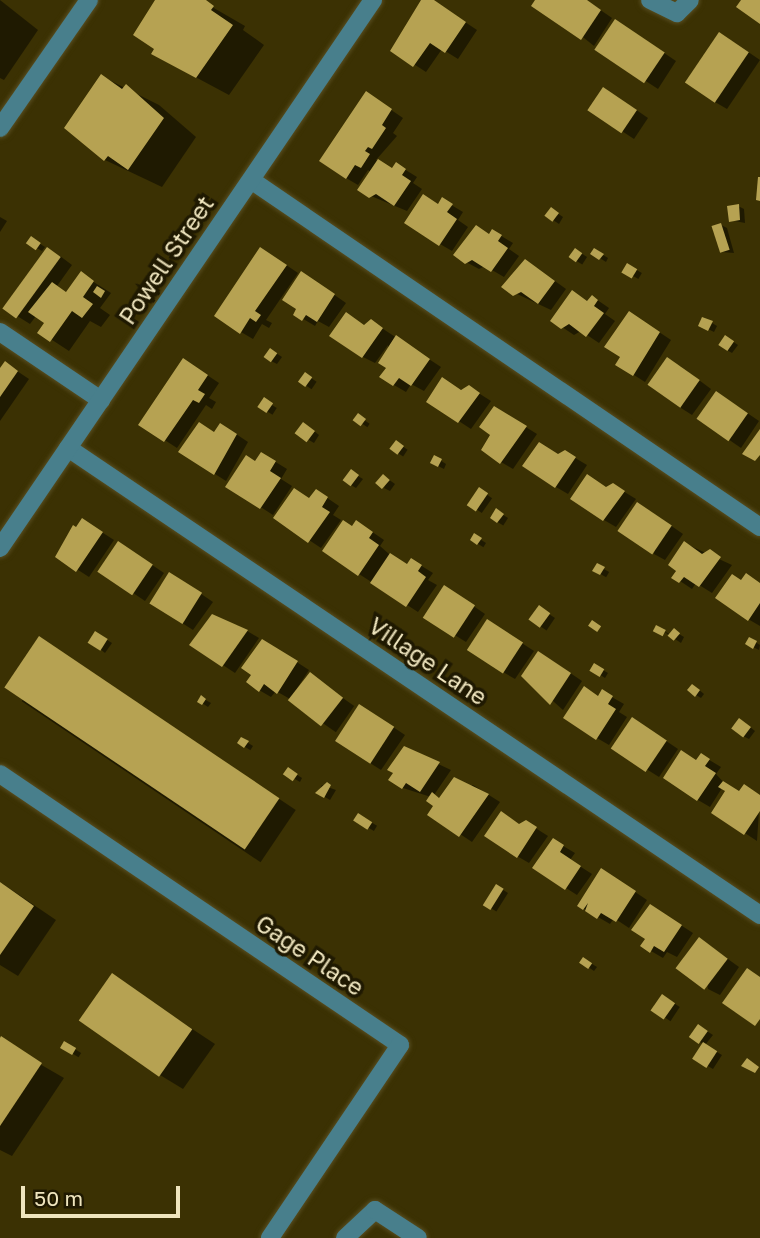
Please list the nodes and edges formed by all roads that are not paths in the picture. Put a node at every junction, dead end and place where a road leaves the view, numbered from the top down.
1 (89, 0) edge
2 (373, 0) edge
3 (650, 0) edge
4 (690, 0) edge
5 (0, 128) edge
6 (251, 180) junction
7 (0, 332) edge
8 (101, 400) junction
9 (68, 448) junction
10 (760, 527) edge
11 (0, 548) edge
12 (0, 774) edge
13 (760, 915) edge
14 (270, 1238) edge
15 (345, 1238) edge
16 (418, 1238) edge

1 - 5 street
2 - 6 street, Powell Street
3 - 4 street
6 - 8 street, Powell Street
6 - 10 street
7 - 8 street
8 - 9 street, Powell Street
9 - 11 street, Powell Street
9 - 13 street, Village Lane
12 - 14 street, Gage Place
15 - 16 street

